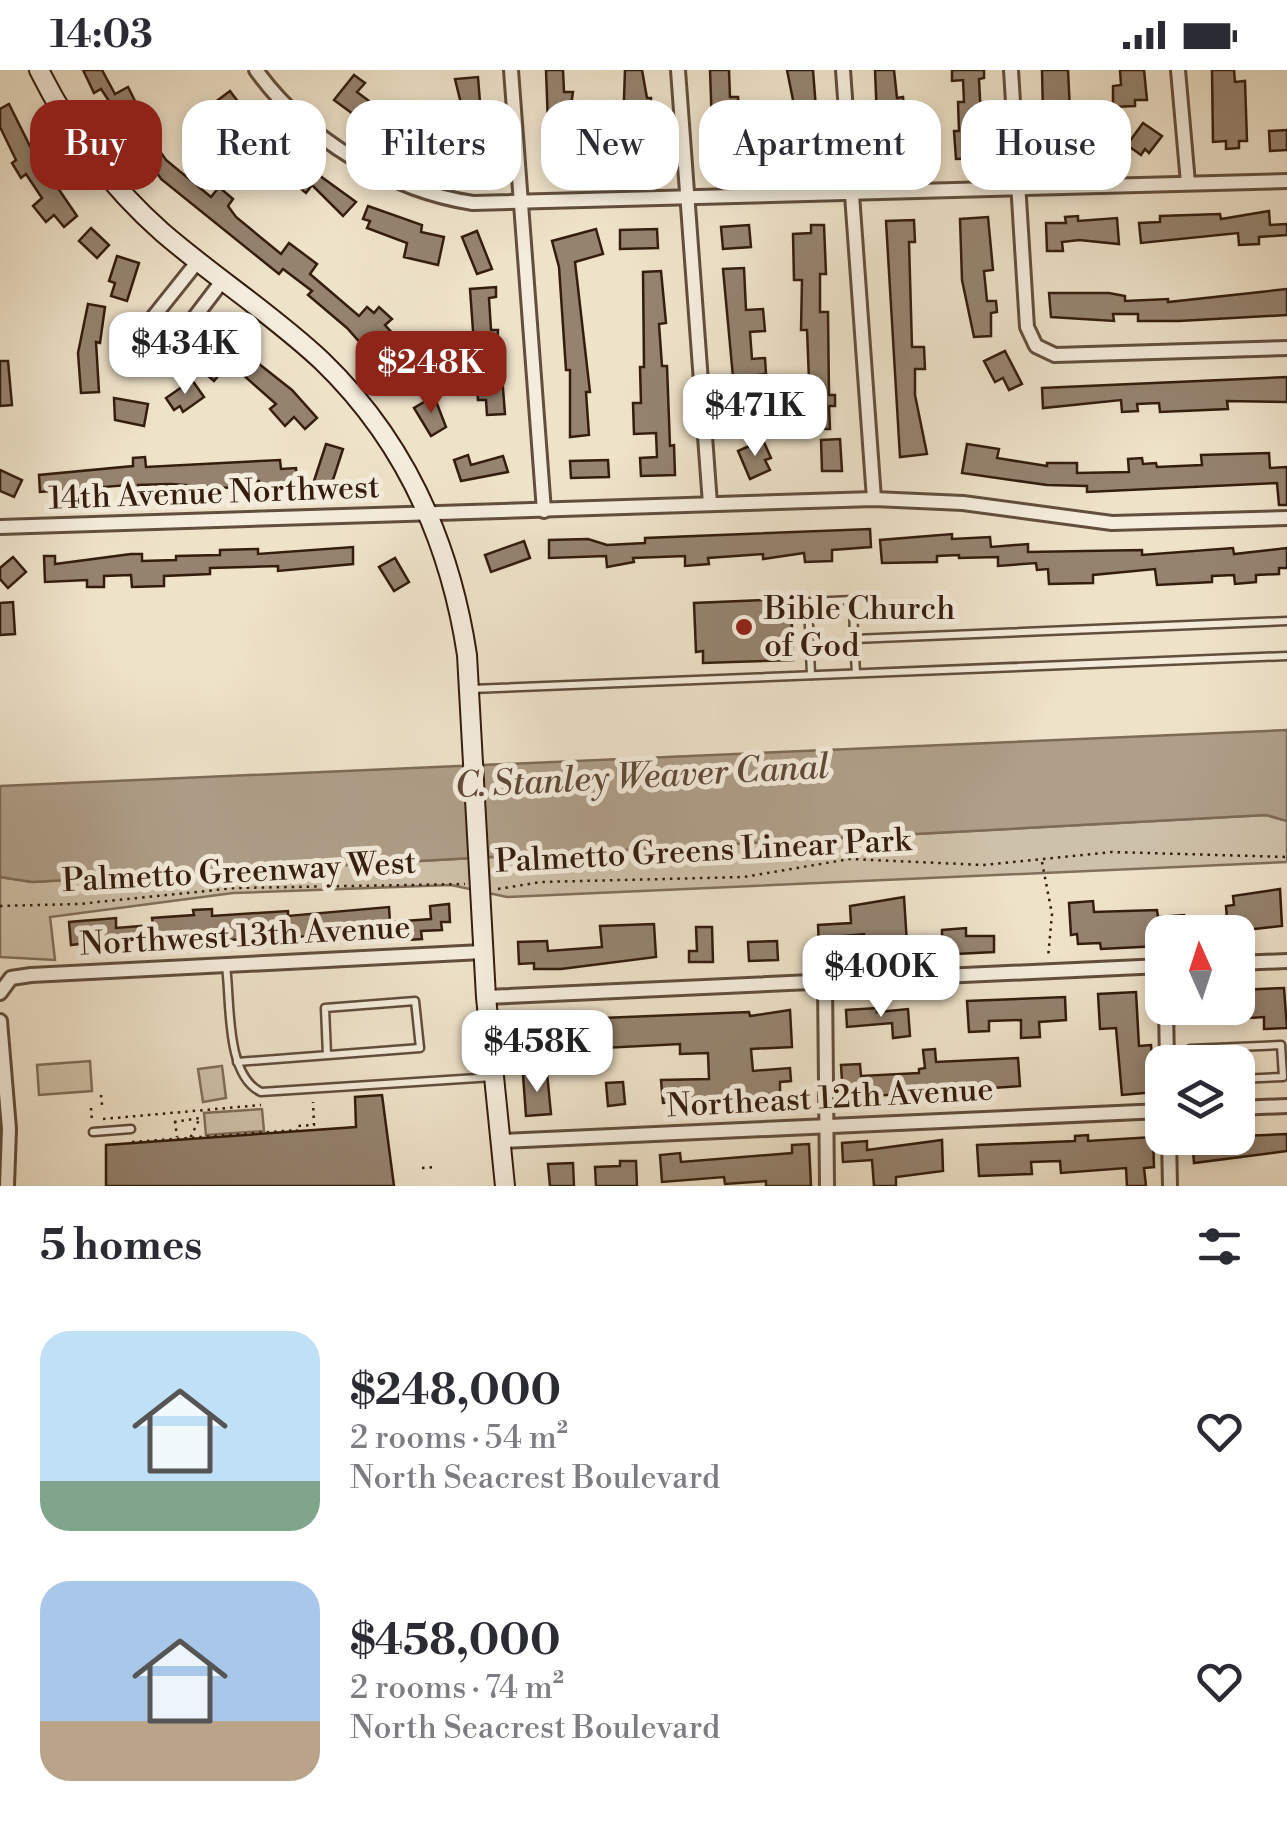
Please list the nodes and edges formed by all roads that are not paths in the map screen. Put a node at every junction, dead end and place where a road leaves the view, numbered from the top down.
1 (38, 70) edge
2 (256, 70) edge
3 (511, 70) edge
4 (678, 70) edge
5 (844, 70) edge
6 (1011, 70) edge
7 (1178, 70) edge
8 (1013, 100) edge
9 (1287, 181) edge
10 (1188, 183) junction
11 (1131, 185) edge
12 (961, 190) edge
13 (1018, 190) edge
14 (852, 193) junction
15 (688, 199) junction
16 (520, 204) junction
17 (198, 260) junction
18 (223, 280) junction
19 (1287, 348) edge
20 (874, 498) junction
21 (710, 504) junction
22 (544, 511) junction
23 (429, 514) junction
24 (1287, 518) edge
25 (0, 527) edge
26 (1287, 621) edge
27 (854, 639) junction
28 (1287, 656) edge
29 (856, 674) junction
30 (811, 676) junction
31 (470, 690) junction
32 (482, 952) junction
33 (1287, 961) edge
34 (1255, 962) edge
35 (226, 966) junction
36 (1145, 967) edge
37 (824, 981) junction
38 (0, 994) edge
39 (486, 996) junction
40 (0, 1021) edge
41 (1, 1044) edge
42 (1255, 1045) edge
43 (327, 1055) junction
44 (238, 1062) junction
45 (494, 1078) junction
46 (1255, 1078) edge
47 (1287, 1106) edge
48 (1255, 1107) edge
49 (1145, 1112) edge
50 (826, 1126) junction
51 (131, 1129) dead end
52 (93, 1132) dead end
53 (500, 1140) junction
54 (1169, 1155) edge
55 (7, 1186) edge
56 (506, 1186) edge
57 (827, 1186) edge
58 (1170, 1186) edge

1 - 17 street
2 - 16 street
3 - 16 street
4 - 15 street
5 - 14 street
6 - 8 street
7 - 10 street
9 - 10 street
10 - 11 street
12 - 14 street
13 - 19 street
14 - 15 street
14 - 20 street
15 - 16 street
15 - 21 street
16 - 22 street
17 - 18 street
17 - 18 street
18 - 23 street
20 - 21 street, 14th Avenue Northwest
20 - 24 street, 14th Avenue Northwest
21 - 22 street, 14th Avenue Northwest
22 - 23 street, 14th Avenue Northwest
23 - 25 street, 14th Avenue Northwest
23 - 31 street
26 - 27 lane
27 - 29 lane
27 - 30 lane
28 - 29 lane
29 - 30 lane
30 - 31 lane
31 - 32 street
32 - 35 street, Northwest 13th Avenue
32 - 39 street
33 - 34 street
35 - 38 street, Northwest 13th Avenue
35 - 44 lane
36 - 37 street
37 - 39 street
37 - 50 street
39 - 45 street
40 - 41 street
41 - 55 street
42 - 46 lane
43 - 43 lane
43 - 44 lane
44 - 45 lane
45 - 53 street
47 - 48 street
49 - 50 street, Northeast 12th Avenue
50 - 53 street, Northeast 12th Avenue
50 - 57 street
51 - 52 lane
53 - 56 street
54 - 58 street

